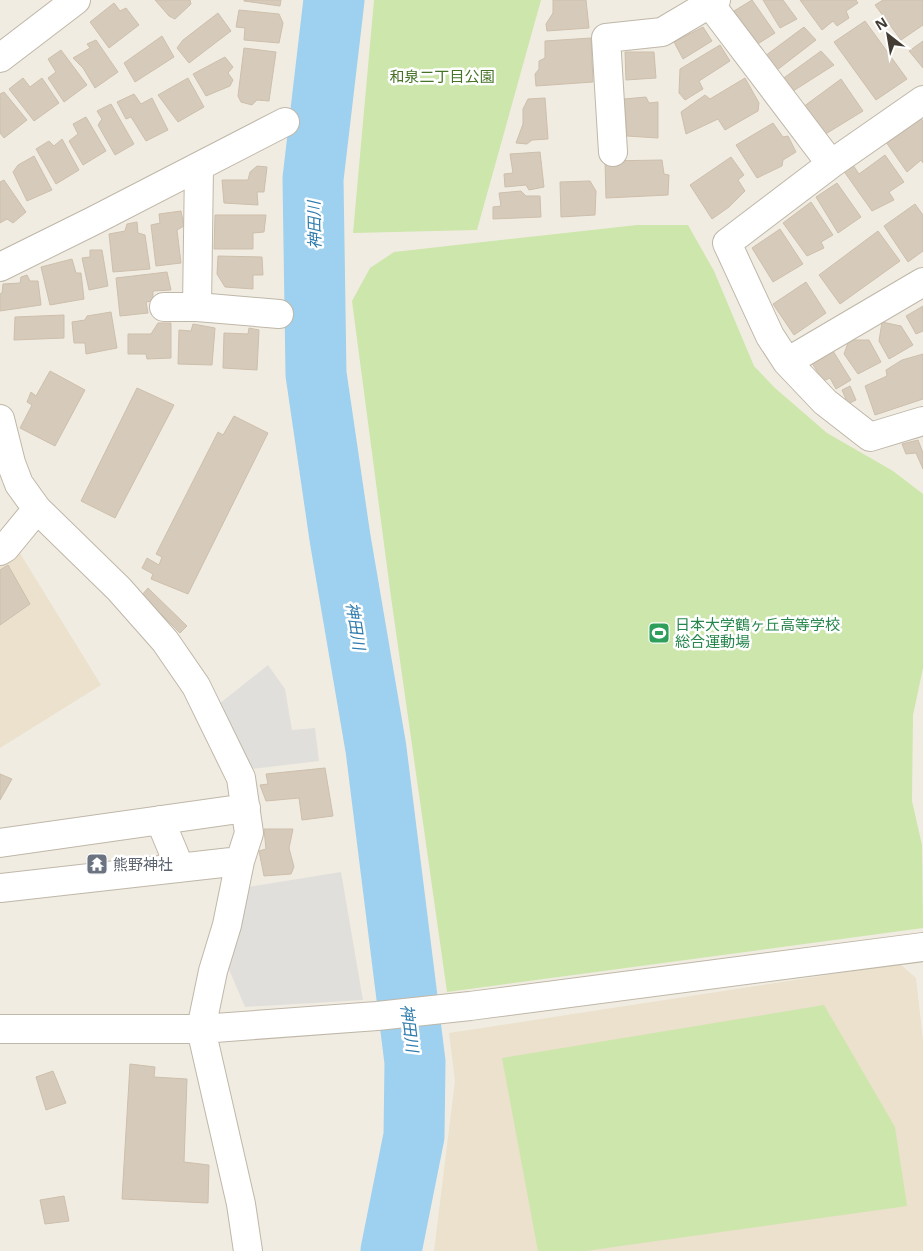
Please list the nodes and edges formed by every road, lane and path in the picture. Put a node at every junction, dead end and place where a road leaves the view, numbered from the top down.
1 (76, 0) edge
2 (713, 2) edge
3 (0, 58) edge
4 (923, 100) edge
5 (285, 122) dead end
6 (613, 152) dead end
7 (831, 164) junction
8 (199, 167) junction
9 (0, 267) edge
10 (923, 282) edge
11 (164, 306) dead end
12 (197, 307) junction
13 (279, 314) dead end
14 (787, 362) junction
15 (0, 419) edge
16 (923, 421) edge
17 (37, 509) junction
18 (0, 551) edge
19 (246, 808) junction
20 (160, 820) junction
21 (0, 843) edge
22 (240, 861) junction
23 (180, 868) junction
24 (0, 888) edge
25 (923, 947) edge
26 (0, 1029) edge
27 (201, 1029) junction
28 (248, 1251) edge

1 - 3 street
2 - 6 street
2 - 7 street
4 - 7 street
5 - 8 street
7 - 14 street
8 - 9 street
8 - 12 street
10 - 14 street
11 - 12 street
12 - 13 street
14 - 16 street
15 - 17 street
17 - 18 street
17 - 19 street
19 - 20 street
19 - 22 street
20 - 21 street
20 - 23 street
22 - 23 street
22 - 27 street
23 - 24 street
25 - 27 street
26 - 27 street
27 - 28 street

